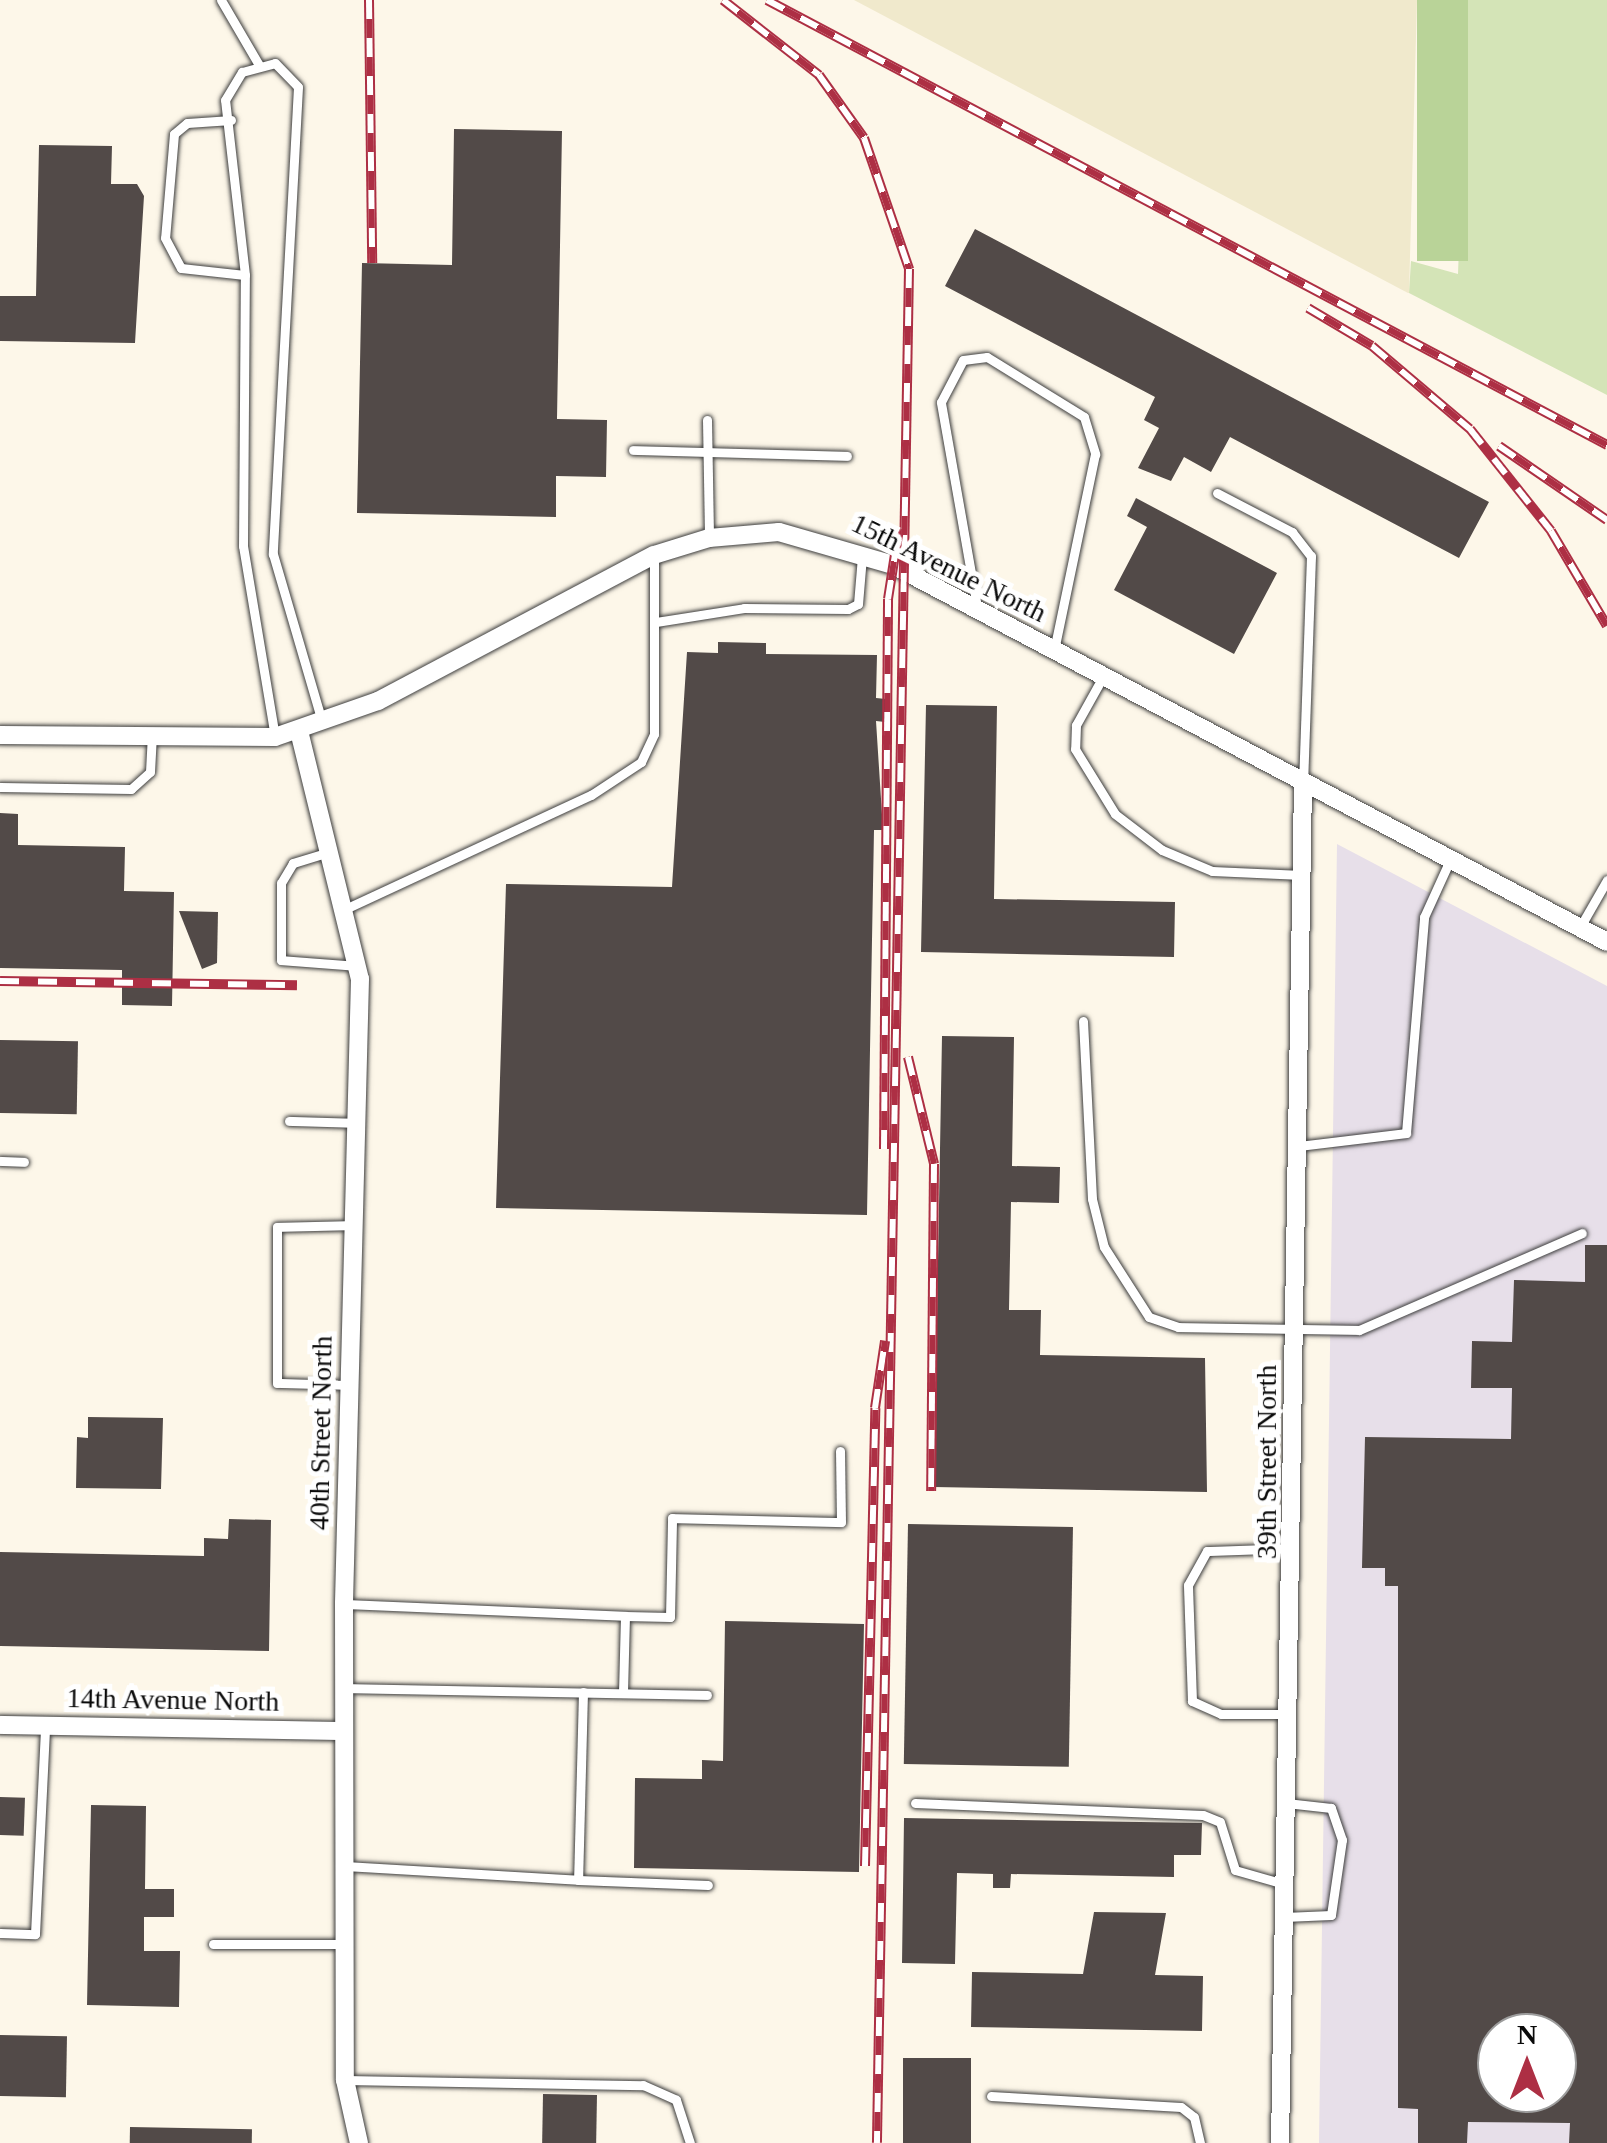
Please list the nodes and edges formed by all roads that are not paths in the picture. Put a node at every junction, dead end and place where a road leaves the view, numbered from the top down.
1 (221, 0) edge
2 (259, 65) junction
3 (231, 120) junction
4 (244, 274) junction
5 (708, 420) dead end
6 (633, 450) dead end
7 (708, 452) junction
8 (847, 456) dead end
9 (1217, 493) dead end
10 (710, 538) junction
11 (862, 551) junction
12 (654, 556) junction
13 (978, 610) junction
14 (656, 622) junction
15 (1054, 650) junction
16 (1105, 674) junction
17 (323, 725) junction
18 (299, 731) junction
19 (152, 734) junction
20 (0, 735) edge
21 (275, 737) junction
22 (1303, 782) junction
23 (0, 787) edge
24 (329, 852) junction
25 (1450, 860) junction
26 (1304, 875) junction
27 (1607, 880) edge
28 (343, 910) junction
29 (1580, 927) junction
30 (1607, 942) edge
31 (357, 966) junction
32 (1084, 1021) dead end
33 (289, 1121) dead end
34 (356, 1123) junction
35 (1299, 1146) junction
36 (0, 1161) edge
37 (24, 1162) dead end
38 (352, 1225) junction
39 (1582, 1233) dead end
40 (1295, 1330) junction
41 (350, 1384) junction
42 (840, 1451) dead end
43 (1295, 1548) junction
44 (344, 1604) junction
45 (625, 1616) junction
46 (344, 1688) junction
47 (583, 1692) junction
48 (623, 1693) junction
49 (707, 1694) dead end
50 (1289, 1714) junction
51 (0, 1726) edge
52 (44, 1726) junction
53 (344, 1731) junction
54 (915, 1803) dead end
55 (1286, 1803) junction
56 (345, 1866) junction
57 (578, 1880) junction
58 (1284, 1884) junction
59 (708, 1885) dead end
60 (1284, 1917) junction
61 (0, 1933) edge
62 (213, 1944) dead end
63 (345, 1944) junction
64 (345, 2080) junction
65 (991, 2096) dead end
66 (359, 2143) edge
67 (690, 2143) edge
68 (1200, 2143) edge
69 (1280, 2143) edge

1 - 2 lane
2 - 3 lane
2 - 17 lane
3 - 4 lane
3 - 4 lane
4 - 21 lane
5 - 7 lane
6 - 7 lane
7 - 8 lane
7 - 10 lane
9 - 22 lane
10 - 11 street, 15th Avenue North
10 - 12 street, 15th Avenue North
11 - 13 street, 15th Avenue North
11 - 14 lane
12 - 14 lane
12 - 17 street, 15th Avenue North
13 - 15 street, 15th Avenue North
13 - 15 lane
14 - 28 lane
15 - 16 street, 15th Avenue North
16 - 22 street, 15th Avenue North
16 - 26 lane
17 - 18 street, 15th Avenue North
18 - 21 street, 15th Avenue North
18 - 24 street, 40th Street North
19 - 20 street, 15th Avenue North
19 - 21 street, 15th Avenue North
19 - 23 lane
22 - 25 street, 15th Avenue North
22 - 26 street, 39th Street North
24 - 28 street, 40th Street North
24 - 31 lane
25 - 29 street, 15th Avenue North
25 - 35 lane
26 - 35 street, 39th Street North
27 - 29 lane
28 - 31 street, 40th Street North
29 - 30 street, 15th Avenue North
31 - 34 street, 40th Street North
32 - 40 lane
33 - 34 lane
34 - 38 street, 40th Street North
35 - 40 street, 39th Street North
36 - 37 lane
38 - 41 street, 40th Street North
38 - 41 lane
39 - 40 lane
40 - 43 street, 39th Street North
41 - 44 street, 40th Street North
42 - 45 lane
43 - 50 street, 39th Street North
43 - 50 lane
44 - 45 lane
44 - 46 street, 40th Street North
45 - 48 lane
46 - 47 lane
46 - 53 street, 40th Street North
47 - 48 lane
47 - 57 lane
48 - 49 lane
50 - 55 street, 39th Street North
51 - 52 street, 14th Avenue North
52 - 53 street, 14th Avenue North
52 - 61 lane
53 - 56 street, 40th Street North
54 - 58 lane
55 - 58 street, 39th Street North
55 - 60 lane
56 - 57 lane
56 - 63 street, 40th Street North
57 - 59 lane
58 - 60 street, 39th Street North
60 - 69 street, 39th Street North
62 - 63 lane
63 - 64 street, 40th Street North
64 - 66 street, 40th Street North
64 - 67 lane
65 - 68 lane

